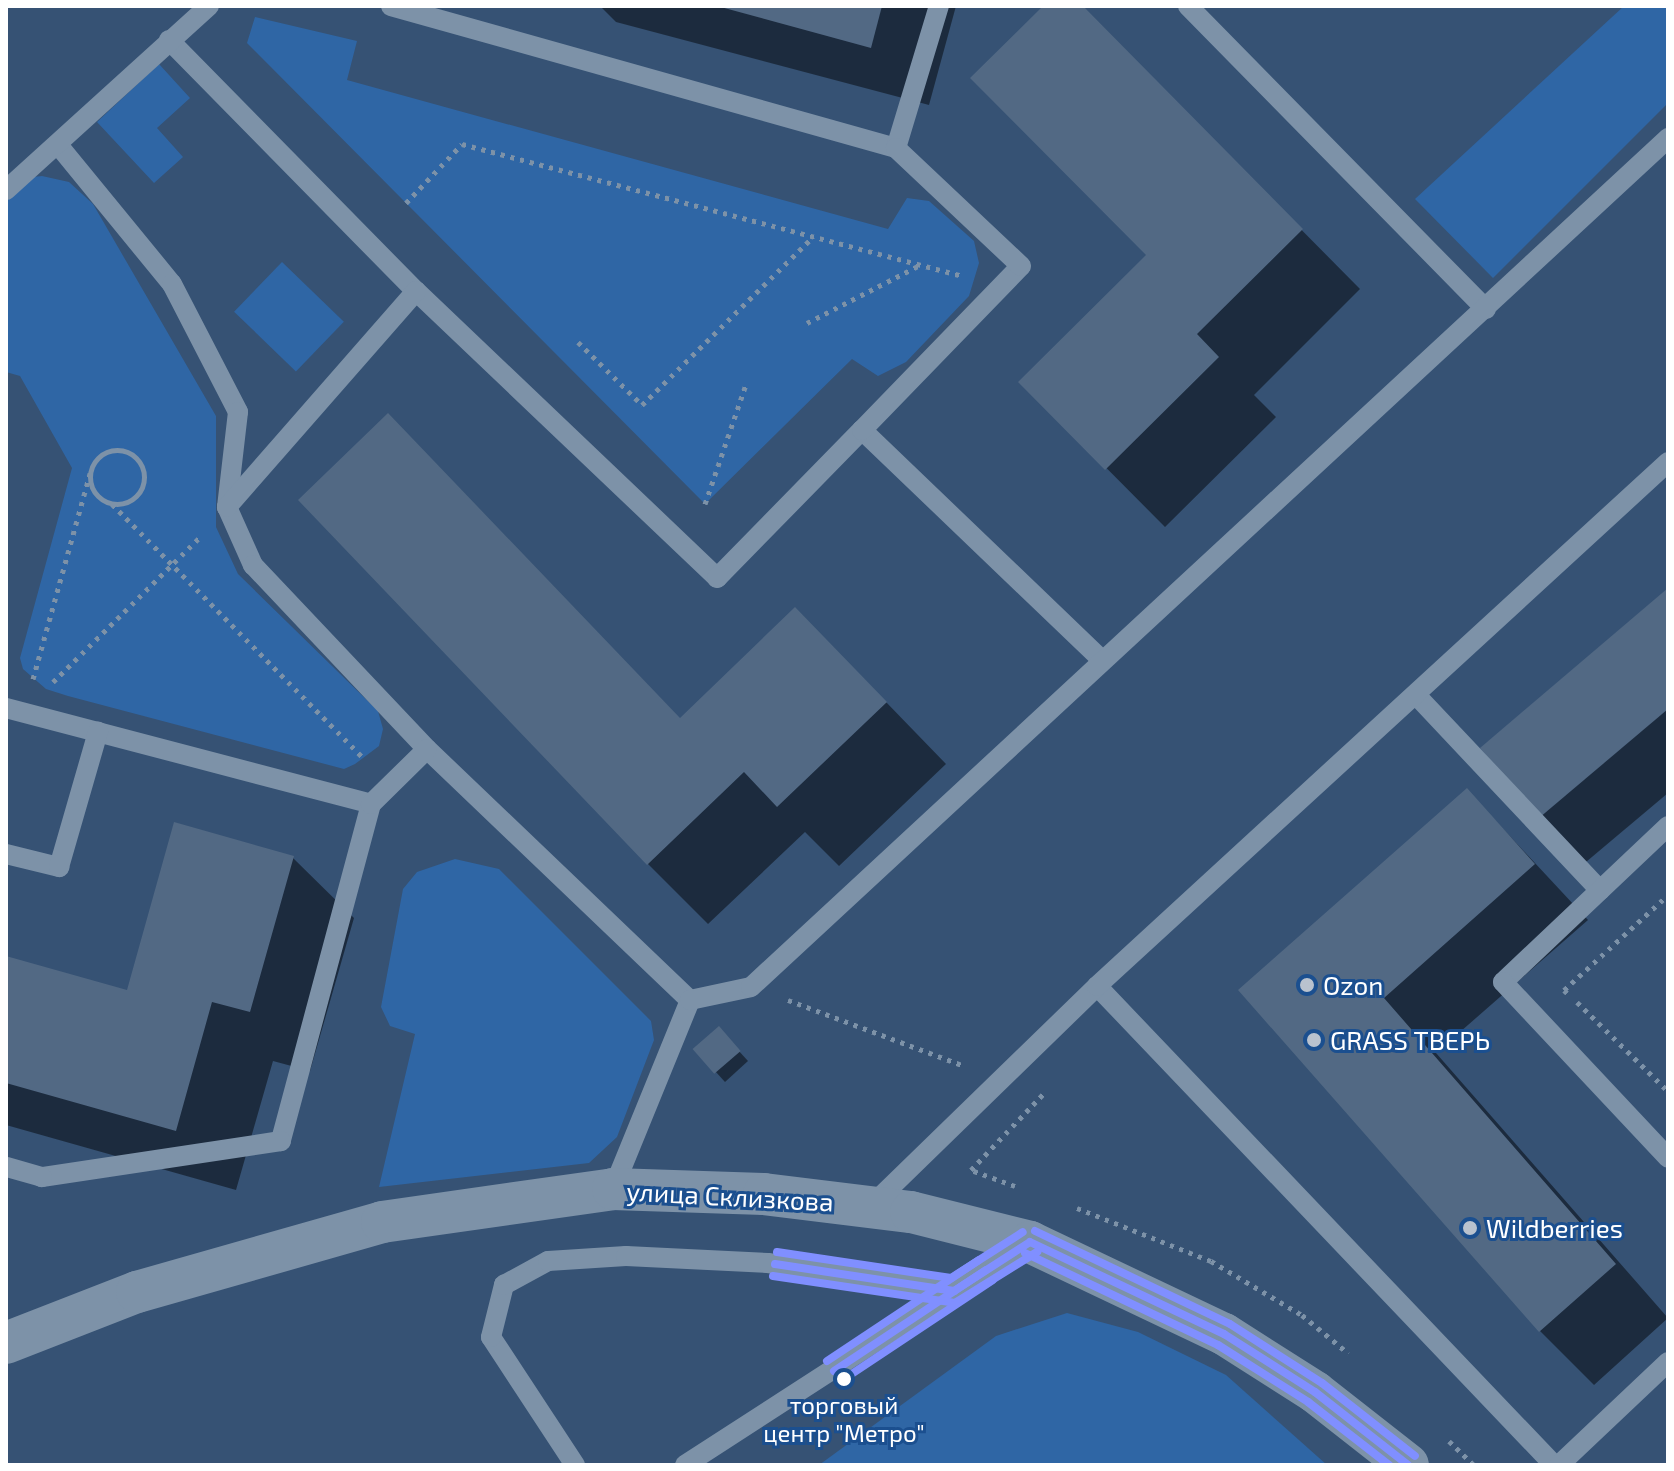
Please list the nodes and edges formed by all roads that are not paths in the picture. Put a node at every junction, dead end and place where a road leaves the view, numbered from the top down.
1 (209, 6) edge
2 (391, 6) edge
3 (939, 6) edge
4 (1188, 6) edge
5 (169, 40) junction
6 (1668, 138) edge
7 (59, 146) junction
8 (896, 148) junction
9 (6, 190) edge
10 (416, 291) junction
11 (1486, 309) junction
12 (862, 430) junction
13 (1668, 462) edge
14 (228, 508) junction
15 (1100, 658) junction
16 (1417, 696) junction
17 (6, 708) edge
18 (98, 732) junction
19 (427, 749) junction
20 (371, 804) junction
21 (1668, 826) edge
22 (6, 854) edge
23 (1600, 890) junction
24 (1097, 986) junction
25 (690, 1000) junction
26 (1668, 1158) edge
27 (6, 1167) edge
28 (613, 1189) junction
29 (871, 1206) junction
30 (1030, 1242) junction
31 (954, 1291) junction
32 (6, 1343) edge
33 (1668, 1362) edge
34 (575, 1465) edge
35 (685, 1465) edge
36 (1408, 1465) edge
37 (1557, 1465) edge

1 - 5 lane
2 - 8 lane
3 - 8 lane
4 - 11 lane
5 - 7 lane
5 - 10 lane
6 - 11 lane
7 - 9 lane
7 - 14 lane
8 - 12 lane
10 - 12 lane
10 - 14 lane
11 - 15 lane
12 - 15 lane
13 - 16 lane
14 - 19 lane
15 - 25 lane
16 - 23 lane
16 - 24 lane
17 - 18 lane
18 - 20 lane
18 - 22 lane
19 - 20 lane
19 - 25 lane
20 - 27 lane
21 - 23 lane
23 - 26 lane
24 - 29 lane
24 - 37 lane
25 - 28 lane
28 - 29 street, улица Склизкова
28 - 32 street, улица Склизкова
29 - 30 street, улица Склизкова
30 - 31 lane
30 - 36 street, улица Склизкова
31 - 34 lane
31 - 35 lane
33 - 37 lane

